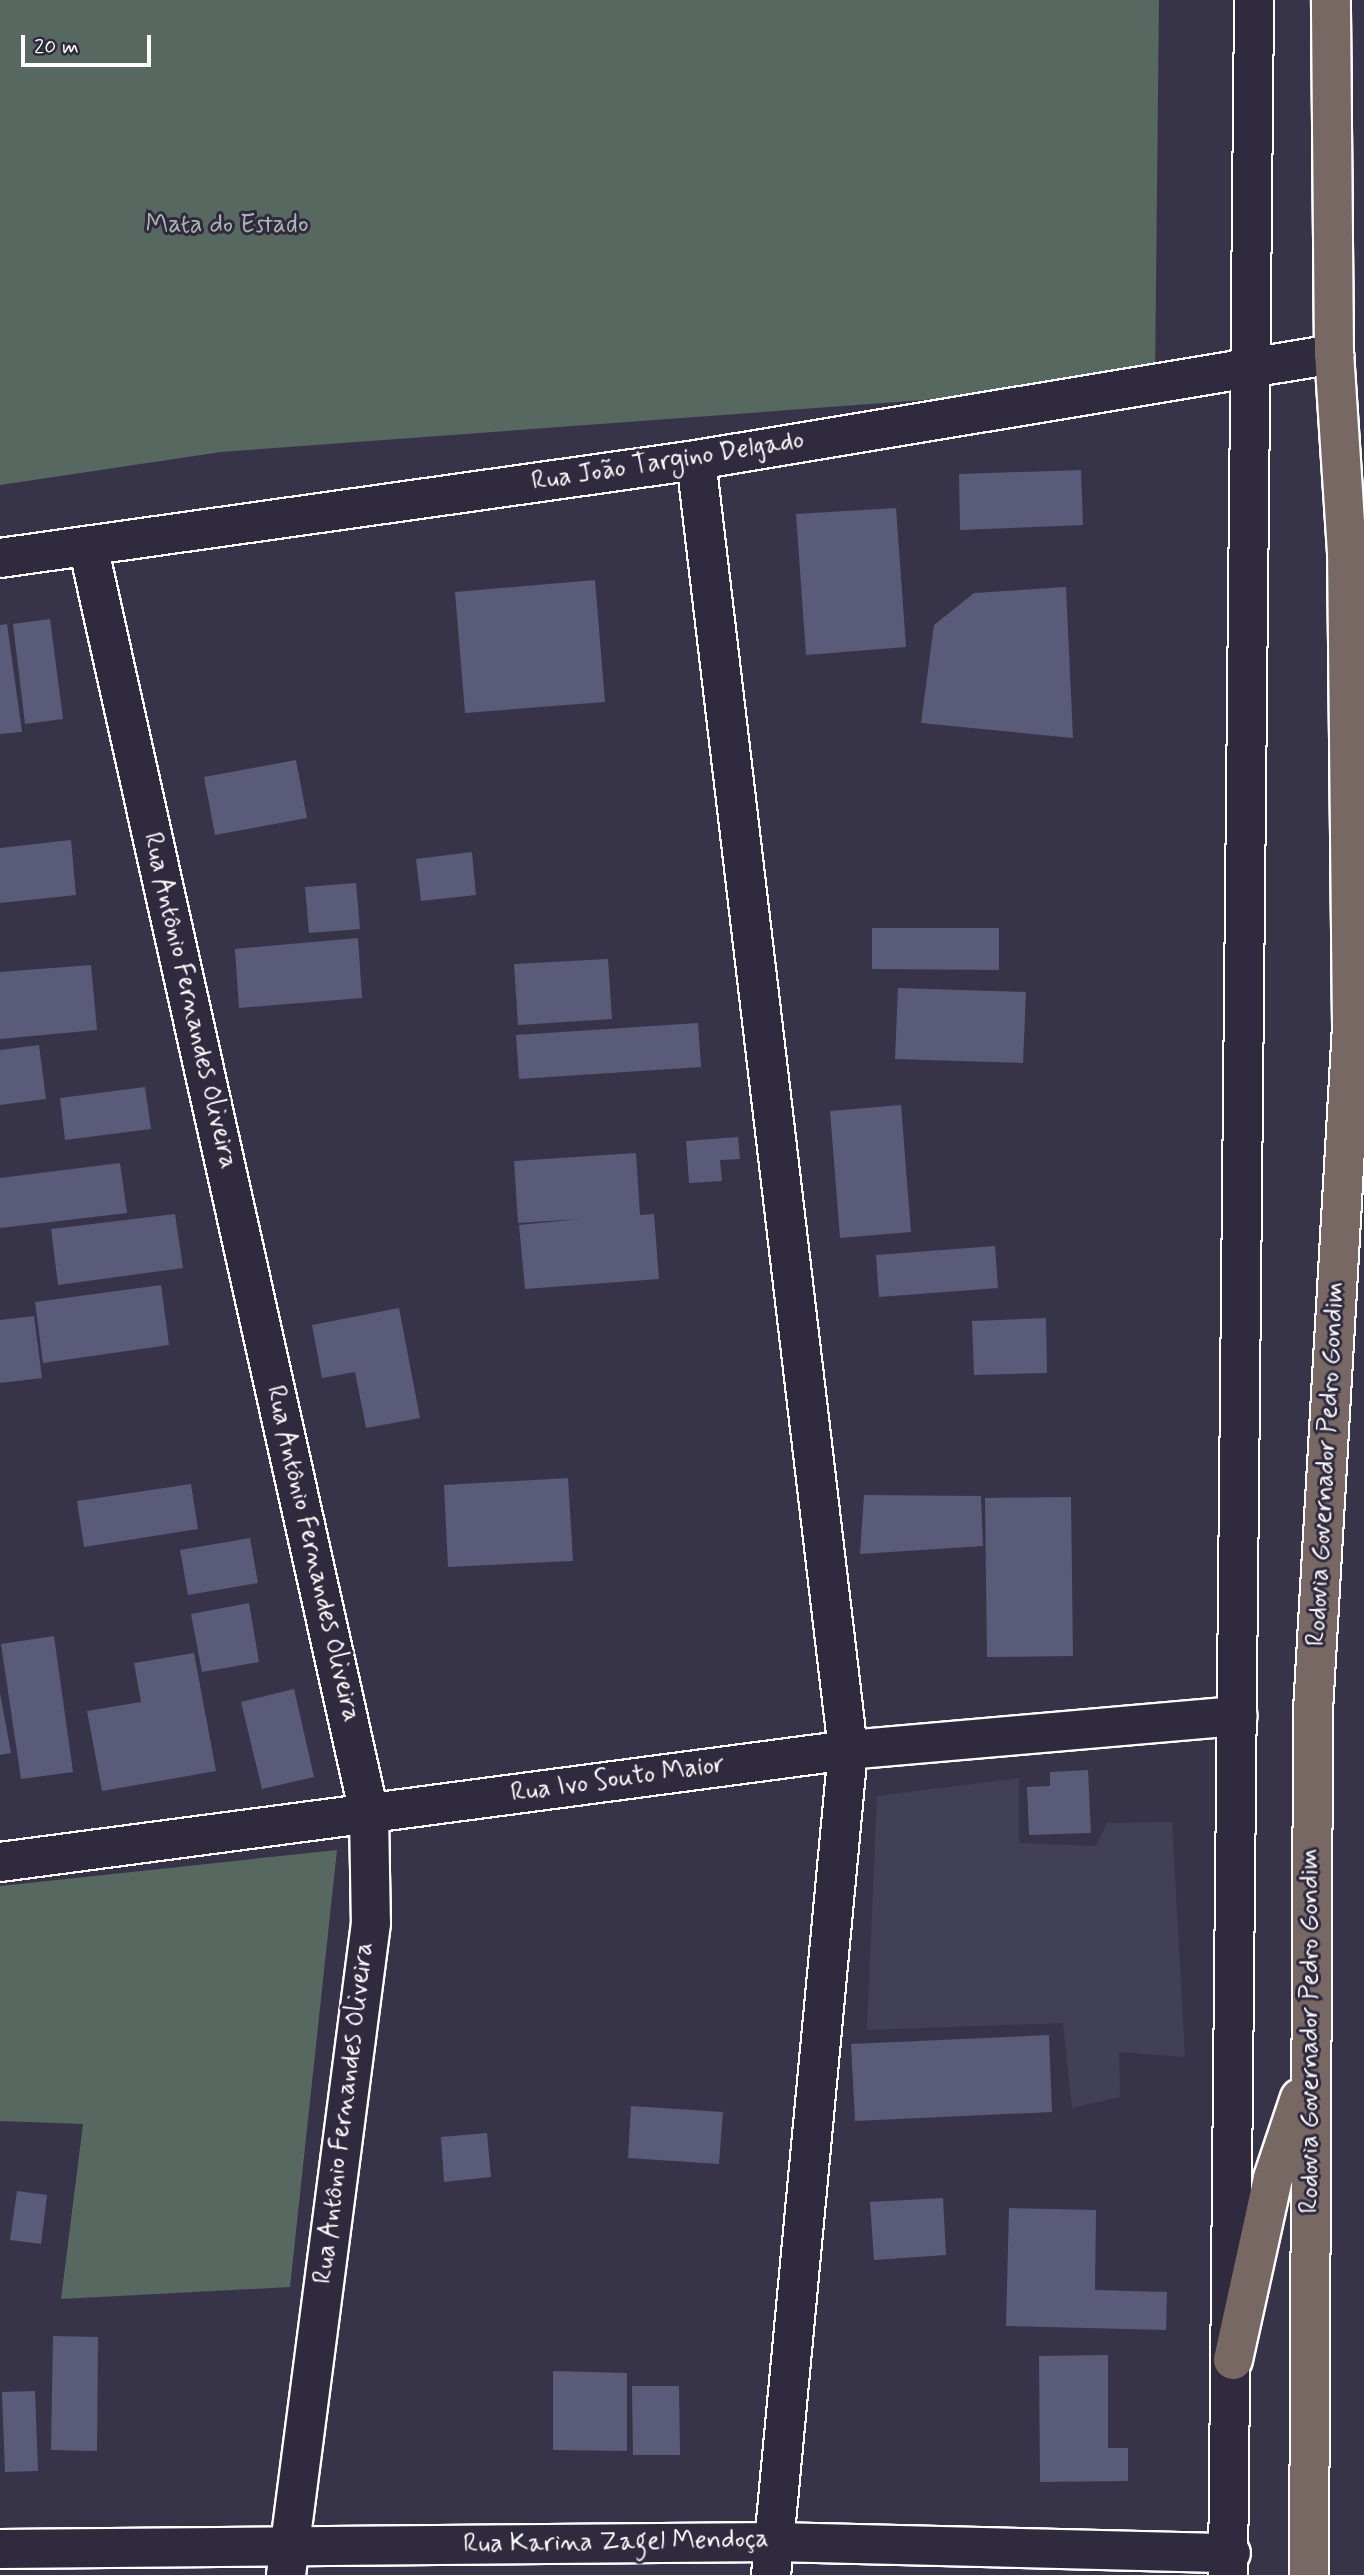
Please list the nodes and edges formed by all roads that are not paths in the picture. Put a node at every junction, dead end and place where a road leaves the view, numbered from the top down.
1 (1254, 0) edge
2 (1331, 0) edge
3 (1334, 354) junction
4 (1251, 371) junction
5 (696, 460) junction
6 (88, 546) junction
7 (0, 558) edge
8 (1238, 1716) junction
9 (848, 1749) junction
10 (369, 1813) junction
11 (0, 1862) edge
12 (1311, 2066) junction
13 (1233, 2360) junction
14 (0, 2549) edge
15 (773, 2558) edge
16 (287, 2561) edge
17 (1230, 2564) edge
18 (1309, 2575) edge

1 - 4 street
2 - 3 highway, Rodovia Governador Pedro Gondim
3 - 4 street, Rua João Targino Delgado
3 - 12 highway, Rodovia Governador Pedro Gondim
4 - 5 street, Rua João Targino Delgado
4 - 8 street
5 - 6 street, Rua João Targino Delgado
5 - 9 street
6 - 7 street, Rua João Targino Delgado
6 - 10 street, Rua Antônio Fernandes Oliveira
8 - 9 street, Rua Ivo Souto Maior
8 - 13 street
9 - 10 street, Rua Ivo Souto Maior
9 - 15 street
10 - 11 street, Rua Ivo Souto Maior
10 - 16 street, Rua Antônio Fernandes Oliveira
12 - 13 highway
12 - 18 highway, Rodovia Governador Pedro Gondim
13 - 17 street
14 - 16 street, Rua Karina Zagel Mendoça
15 - 16 street, Rua Karina Zagel Mendoça
15 - 17 street, Rua Karina Zagel Mendoça

